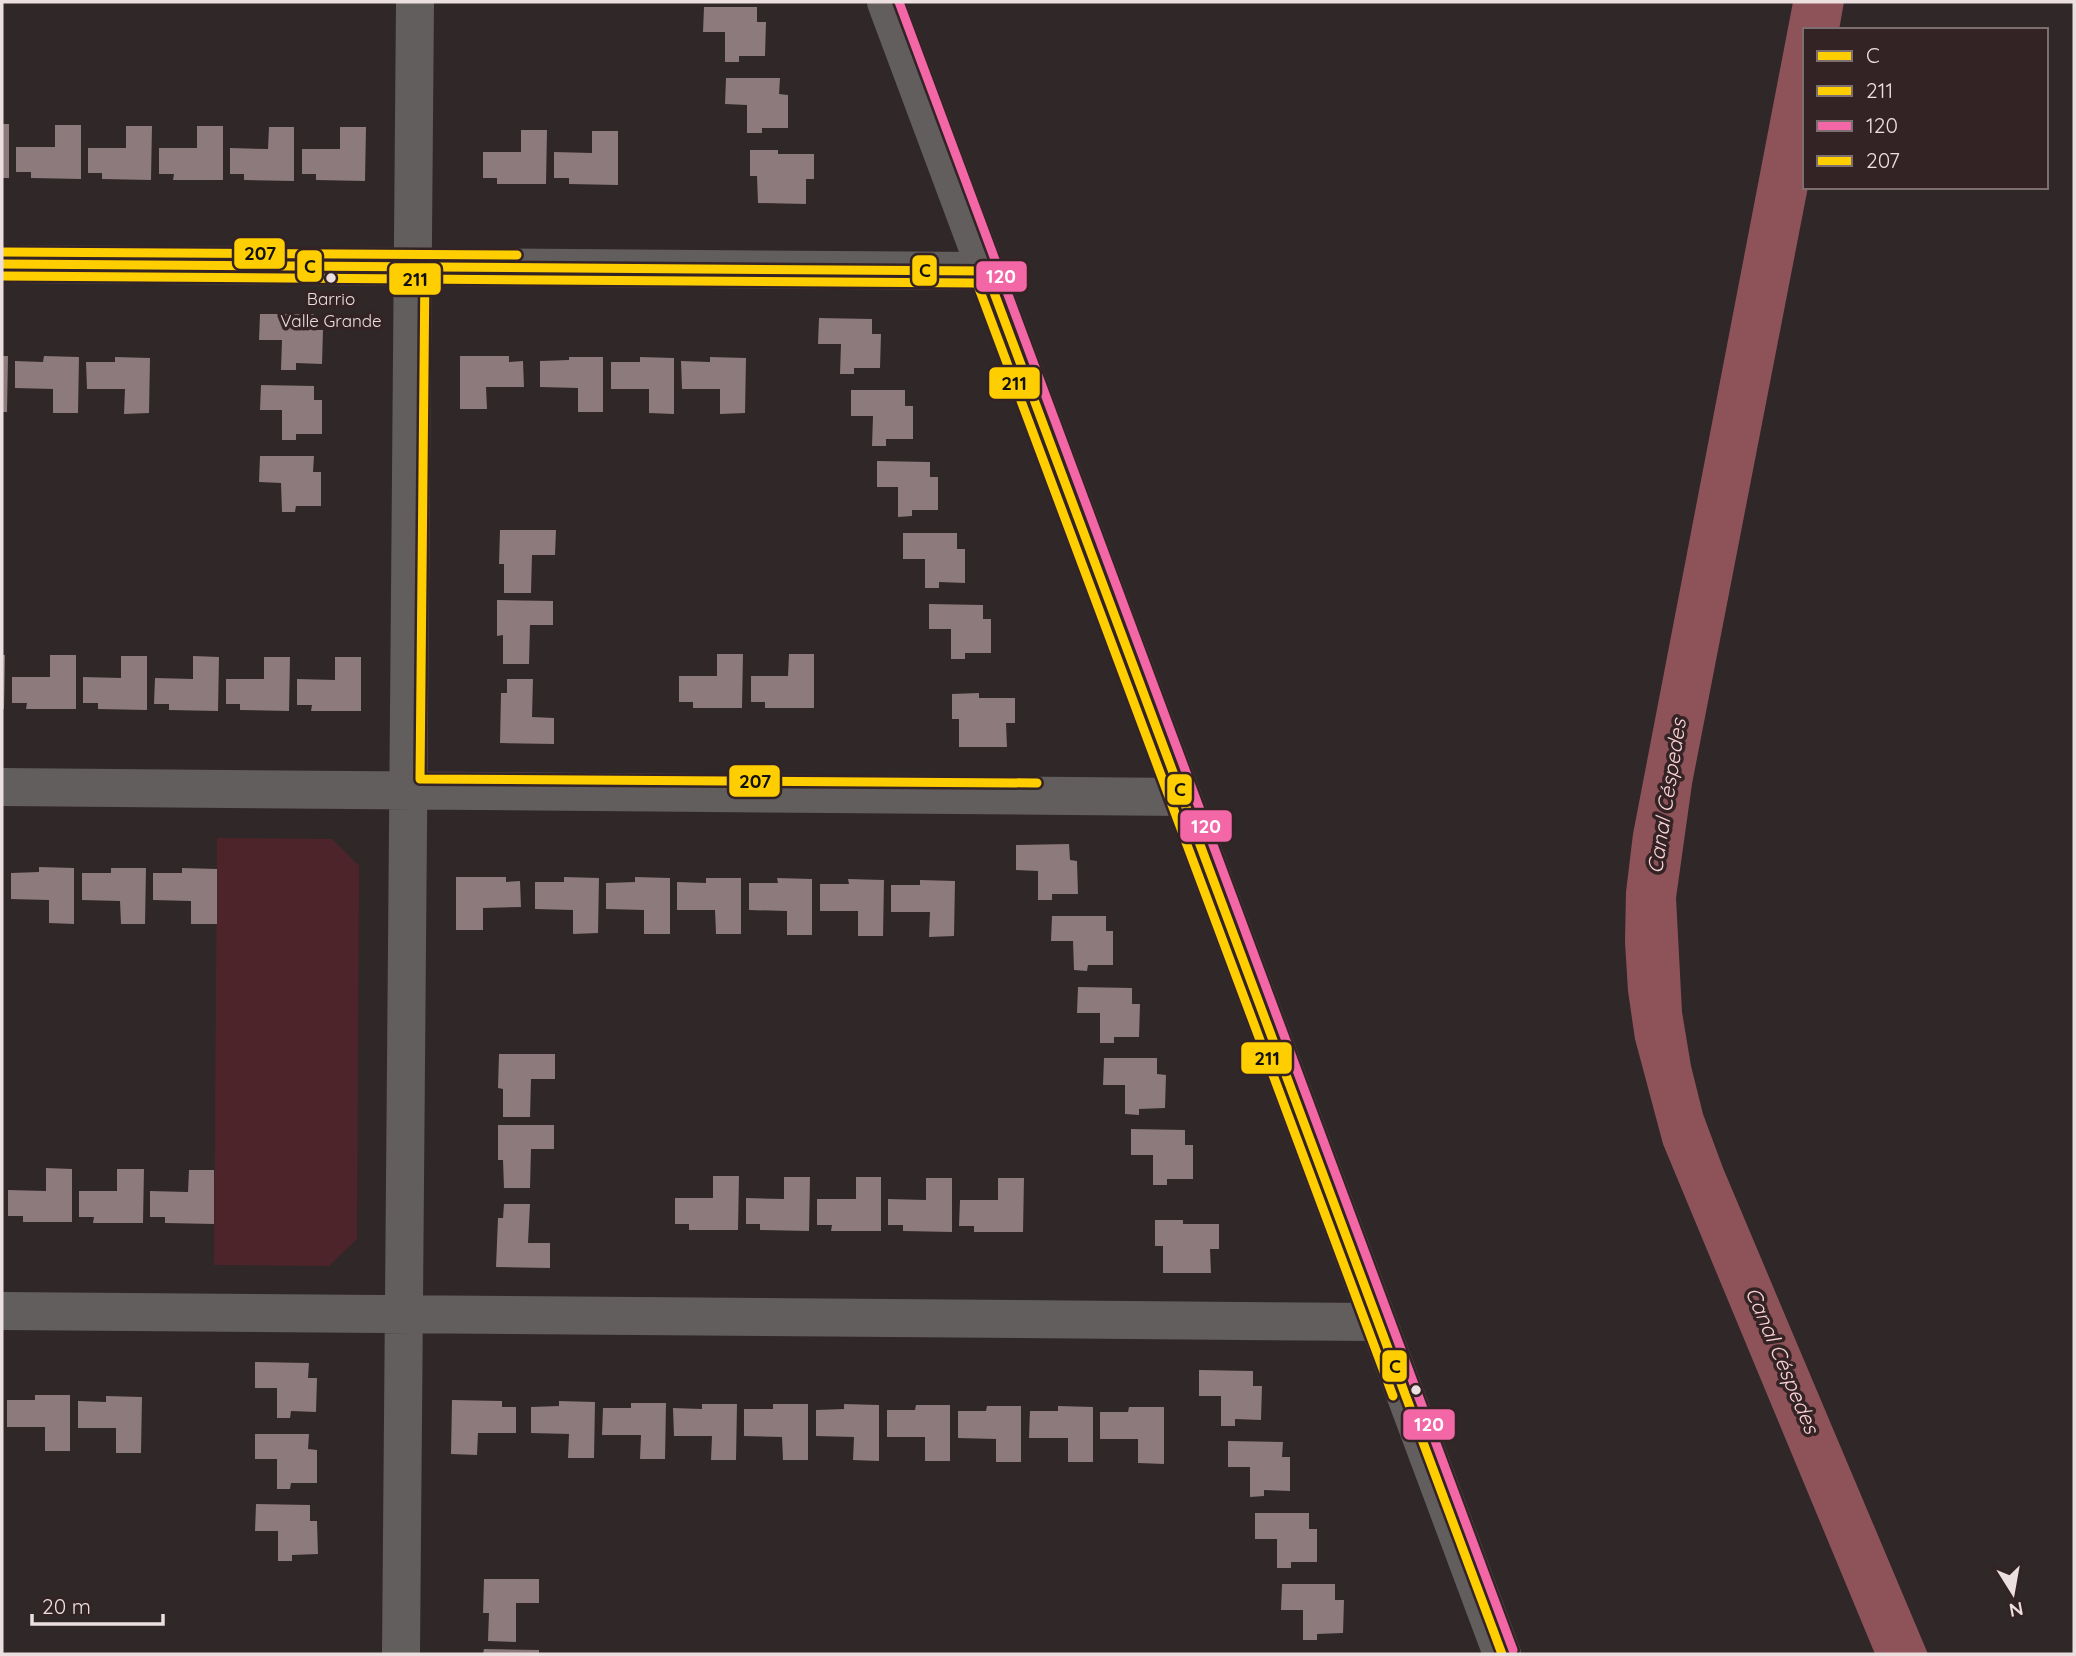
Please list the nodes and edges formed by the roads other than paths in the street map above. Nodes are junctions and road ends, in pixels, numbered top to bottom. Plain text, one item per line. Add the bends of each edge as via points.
1 (415, 2) edge
2 (886, 2) edge
3 (2, 264) edge
4 (413, 267) junction
5 (986, 271) junction
6 (2, 787) edge
7 (408, 791) junction
8 (1182, 797) junction
9 (2, 1311) edge
10 (404, 1314) junction
11 (1378, 1322) junction
12 (401, 1654) edge
13 (1502, 1654) edge

1 - 4 street
2 - 5 street
3 - 4 street
4 - 5 street
4 - 7 street
5 - 8 street
6 - 7 street
7 - 8 street
7 - 10 street
8 - 11 street
9 - 10 street
10 - 11 street
10 - 12 street
11 - 13 street

